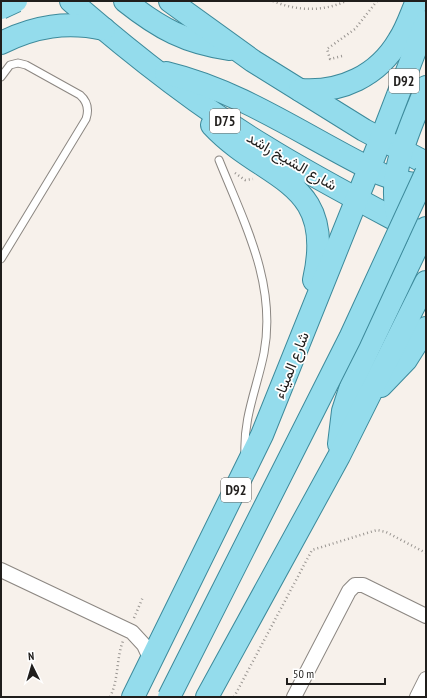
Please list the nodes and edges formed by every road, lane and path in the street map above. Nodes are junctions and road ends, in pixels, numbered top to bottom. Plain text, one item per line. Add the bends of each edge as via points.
1 (9, 1) edge
2 (16, 1) edge
3 (71, 1) edge
4 (125, 1) edge
5 (170, 1) edge
6 (273, 1) edge
7 (346, 1) edge
8 (377, 1) edge
9 (418, 1) edge
10 (1, 8) edge
11 (1, 12) edge
12 (426, 22) edge
13 (104, 29) junction
14 (1, 43) edge
15 (234, 49) junction
16 (342, 56) dead end
17 (154, 70) junction
18 (1, 77) edge
19 (426, 87) edge
20 (300, 90) junction
21 (190, 97) junction
22 (381, 139) junction
23 (219, 160) dead end
24 (420, 164) edge
25 (369, 168) junction
26 (224, 173) junction
27 (259, 177) dead end
28 (426, 186) edge
29 (394, 188) junction
30 (357, 198) junction
31 (426, 202) edge
32 (399, 221) junction
33 (425, 233) edge
34 (1, 259) edge
35 (426, 282) edge
36 (426, 328) edge
37 (299, 345) junction
38 (371, 394) junction
39 (339, 456) junction
40 (247, 468) junction
41 (426, 553) edge
42 (1, 570) edge
43 (143, 597) dead end
44 (426, 616) edge
45 (130, 631) junction
46 (165, 632) junction
47 (151, 660) junction
48 (426, 679) edge
49 (110, 697) edge
50 (133, 697) edge
51 (169, 697) edge
52 (207, 697) edge
53 (234, 697) edge
54 (294, 697) edge
55 (416, 697) edge

1 - 11 main road
2 - 10 main road, bridge
3 - 13 main road, شارع الشيخ راشد / D75
4 - 15 main road via 145,18 172,34 202,44
5 - 15 main road
6 - 7 path via 291,7 312,9
8 - 16 path via 355,29 327,49 330,59
9 - 20 main road via 400,40 372,71 342,86 322,90
12 - 22 main road, شارع الميناء / D92
13 - 14 main road via 81,25 57,25 34,29
13 - 17 main road, شارع الشيخ راشد / D75
15 - 20 main road
17 - 21 main road, شارع الشيخ راشد / D75
17 - 25 main road via 195,81 236,97
18 - 34 lane via 10,65 22,64 80,95 88,109 86,119
19 - 24 main road
20 - 22 main road
21 - 30 main road, شارع الشيخ راشد / D75 via 264,146
21 - 37 main road via 217,131 239,150 284,178 299,192 311,209 318,230 319,255
22 - 24 main road
22 - 25 main road, شارع الميناء / D92
23 - 26 lane
24 - 29 main road
24 - 51 main road, bridge via 350,338
25 - 29 main road
25 - 30 main road, شارع الميناء / D92
26 - 27 path via 236,173 249,180
26 - 40 lane via 255,249 266,301 264,354 245,425
28 - 29 main road
29 - 30 main road
29 - 31 main road
29 - 32 main road
30 - 32 main road, شارع الشيخ راشد / D75
30 - 37 main road, شارع الميناء / D92
32 - 33 main road, شارع الشيخ راشد / D75
33 - 39 main road via 352,383 342,419
35 - 38 main road
36 - 38 main road via 402,365
37 - 40 main road, شارع الميناء / D92
38 - 39 main road
39 - 52 main road
40 - 46 main road, شارع الميناء / D92
41 - 53 path via 386,532 377,530 312,550
42 - 45 street
43 - 45 path
44 - 54 street via 363,585 355,585 349,591
45 - 46 street via 149,635
45 - 47 street via 144,645
45 - 49 path via 121,646 117,678
46 - 47 main road, شارع الميناء / D92
47 - 50 main road, شارع الميناء / D92
48 - 55 street

